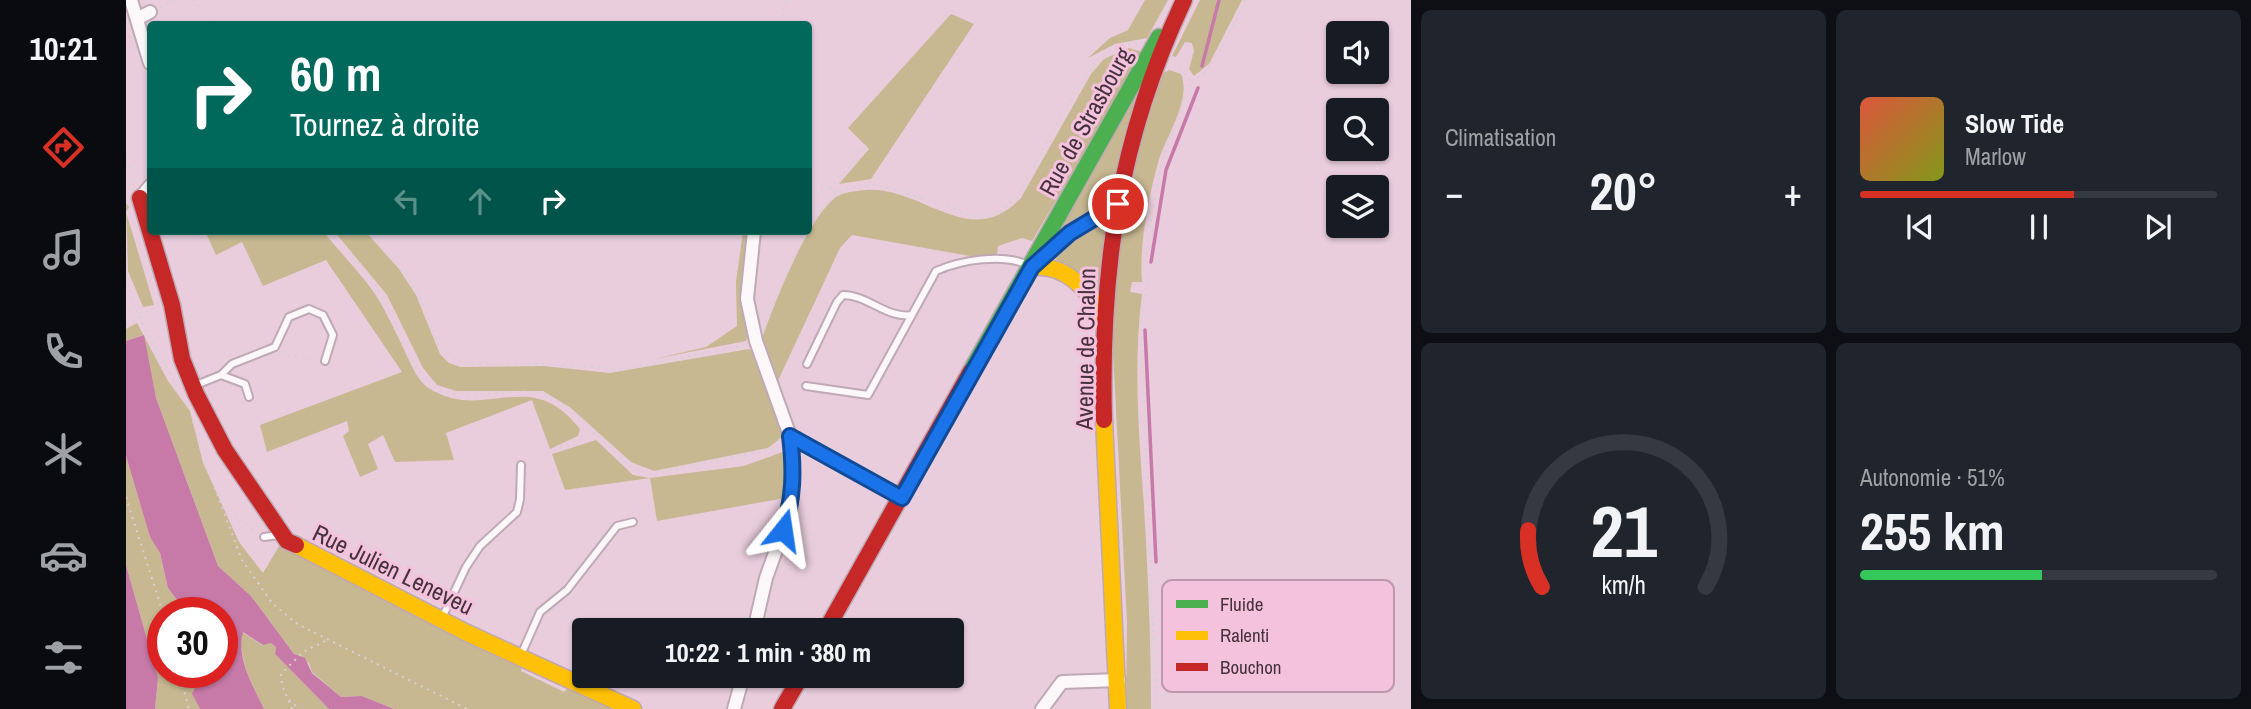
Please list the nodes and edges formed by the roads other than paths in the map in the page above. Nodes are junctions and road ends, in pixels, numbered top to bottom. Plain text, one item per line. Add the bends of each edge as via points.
1 (131, 0) edge
2 (1182, 0) edge
3 (150, 12) road end
4 (137, 19) junction
5 (147, 53) edge
6 (1118, 204) junction
7 (155, 235) edge
8 (754, 235) edge
9 (1032, 267) junction
10 (912, 315) junction
11 (1104, 316) junction
12 (325, 360) road end
13 (807, 363) dead end
14 (221, 376) junction
15 (806, 386) dead end
16 (187, 389) junction
17 (249, 397) dead end
18 (790, 436) junction
19 (521, 465) dead end
20 (902, 498) junction
21 (633, 522) dead end
22 (281, 534) junction
23 (264, 537) road end
24 (757, 618) edge
25 (833, 618) edge
26 (442, 620) junction
27 (520, 657) junction
28 (1119, 680) junction
29 (740, 688) edge
30 (794, 688) edge
31 (633, 709) edge
32 (734, 709) edge
33 (782, 709) edge
34 (1042, 709) edge
35 (1118, 709) edge

1 - 4 street
2 - 6 main road, Avenue de Chalon via 1156,62
2 - 9 main road, Rue de Strasbourg
3 - 4 street
4 - 5 street
6 - 9 main road via 1070,233
6 - 11 main road, Avenue de Chalon
7 - 16 main road, Rue Julien Leneveu
8 - 18 street via 747,299 756,341
9 - 10 lane via 1008,258 936,271
9 - 11 main road via 1043,265 1068,275
9 - 20 main road, Rue de Strasbourg
10 - 13 lane via 894,315 843,295
10 - 15 lane via 868,395
11 - 28 main road, Avenue de Chalon
12 - 14 lane via 332,335 323,315 309,309 289,317 275,347 232,364
14 - 16 lane
14 - 17 lane via 245,384
16 - 22 main road, Rue Julien Leneveu
18 - 20 street
18 - 24 street via 790,511
19 - 26 lane via 516,512 480,546
20 - 25 main road, Rue de Strasbourg
21 - 27 lane via 617,526 567,590 540,612
22 - 23 lane
22 - 26 main road, Rue Julien Leneveu via 298,549
26 - 27 main road, Rue Julien Leneveu
27 - 31 main road, Rue Julien Leneveu
28 - 34 street via 1062,682
28 - 35 main road, Avenue de Chalon
29 - 32 street
30 - 33 main road

